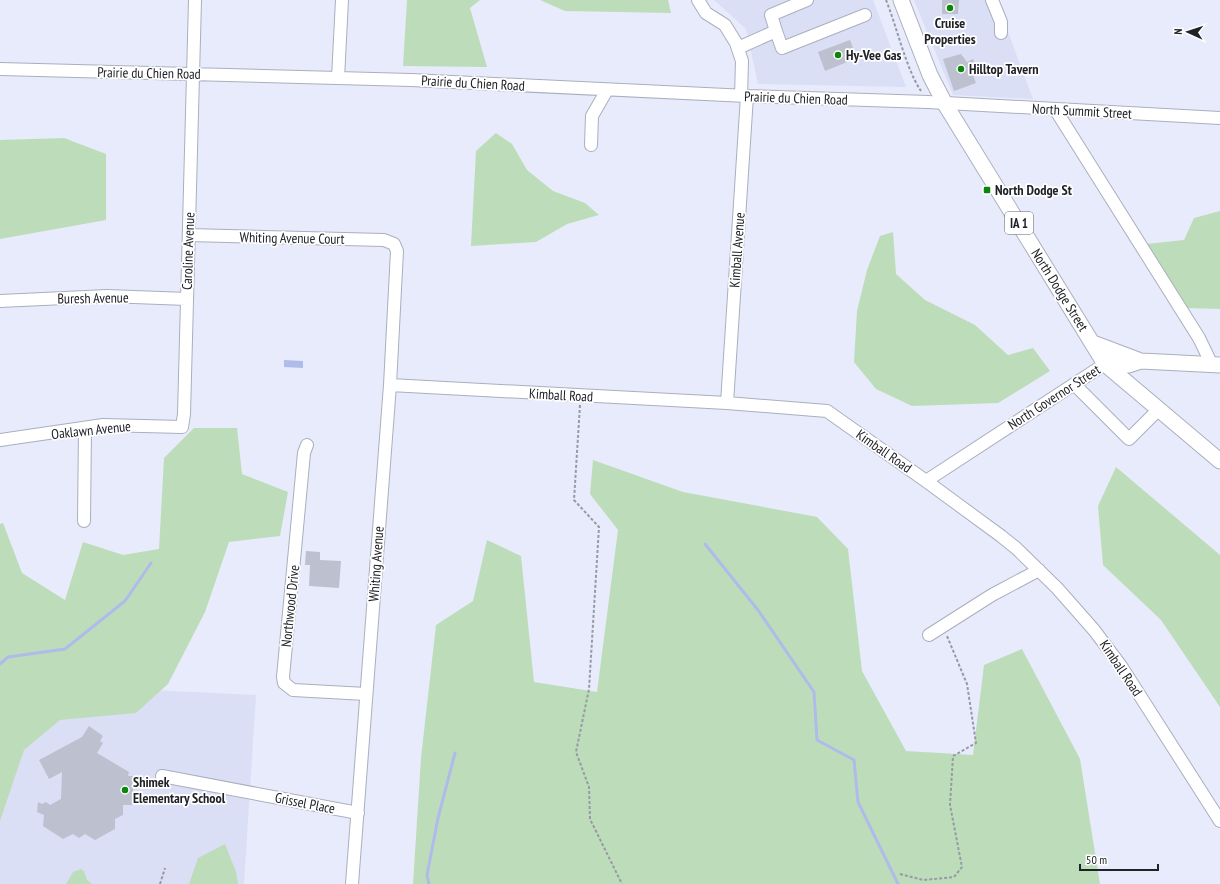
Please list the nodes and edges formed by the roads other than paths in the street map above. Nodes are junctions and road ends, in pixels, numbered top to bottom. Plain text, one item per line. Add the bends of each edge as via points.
1 (195, 0) edge
2 (342, 0) edge
3 (698, 0) edge
4 (807, 0) edge
5 (901, 0) edge
6 (992, 0) edge
7 (865, 15) dead end
8 (776, 32) junction
9 (1001, 33) dead end
10 (738, 48) junction
11 (0, 69) edge
12 (192, 74) junction
13 (338, 78) junction
14 (606, 90) junction
15 (744, 96) junction
16 (945, 104) junction
17 (1055, 109) junction
18 (1220, 118) edge
19 (591, 145) dead end
20 (189, 235) junction
21 (394, 244) joint
22 (187, 299) junction
23 (0, 301) edge
24 (1093, 343) junction
25 (1141, 361) junction
26 (1105, 364) junction
27 (1216, 365) edge
28 (1074, 384) junction
29 (390, 385) junction
30 (1139, 392) junction
31 (727, 403) junction
32 (1159, 410) junction
33 (182, 427) joint
34 (85, 429) junction
35 (0, 440) edge
36 (307, 445) dead end
37 (1220, 461) edge
38 (926, 480) junction
39 (84, 521) dead end
40 (1039, 570) junction
41 (929, 635) dead end
42 (366, 694) junction
43 (162, 776) dead end
44 (358, 814) junction
45 (1220, 821) edge
46 (352, 884) edge

1 - 12 street, Caroline Avenue
2 - 13 street
3 - 10 street, Kimball Avenue via 706,13 725,25
4 - 8 street via 771,15
5 - 16 main road, North Dodge Street / IA 1 via 930,75
6 - 9 street via 1001,22
7 - 8 street via 782,48
8 - 10 street
10 - 15 street, Kimball Avenue via 742,61
11 - 12 street, Prairie du Chien Road
12 - 13 street, Prairie du Chien Road
12 - 20 street, Caroline Avenue
13 - 14 street, Prairie du Chien Road
14 - 15 street, Prairie du Chien Road
14 - 19 street via 592,116
15 - 16 street, Prairie du Chien Road
15 - 31 street, Kimball Avenue
16 - 17 street, North Summit Street
16 - 24 main road, North Dodge Street / IA 1
17 - 18 street, North Summit Street
17 - 27 street
20 - 21 street, Whiting Avenue Court via 384,240
20 - 22 street, Caroline Avenue
21 - 29 street, Whiting Avenue via 397,251
22 - 23 street, Buresh Avenue via 107,296
22 - 33 street, Caroline Avenue
24 - 25 main road
24 - 26 main road, North Dodge Street / IA 1
25 - 26 main road, North Governor Street via 1129,366
25 - 27 main road, North Governor Street
25 - 30 main road via 1134,376
26 - 28 street, North Governor Street
26 - 30 main road, North Dodge Street / IA 1
28 - 32 street via 1129,439
28 - 38 street, North Governor Street
29 - 31 street, Kimball Road
29 - 42 street, Whiting Avenue
30 - 32 main road, North Dodge Street / IA 1
31 - 38 street, Kimball Road via 827,411
32 - 37 main road, North Dodge Street / IA 1
33 - 34 street, Oaklawn Avenue via 121,424
34 - 35 street, Oaklawn Avenue
34 - 39 street
36 - 42 street, Northwood Drive via 304,453 284,683 292,690
38 - 40 street, Kimball Road via 1006,540
40 - 41 street via 992,595
40 - 45 street, Kimball Road via 1094,630 1117,660
42 - 44 street, Whiting Avenue
43 - 44 street, Grissel Place
44 - 46 street, Whiting Avenue

